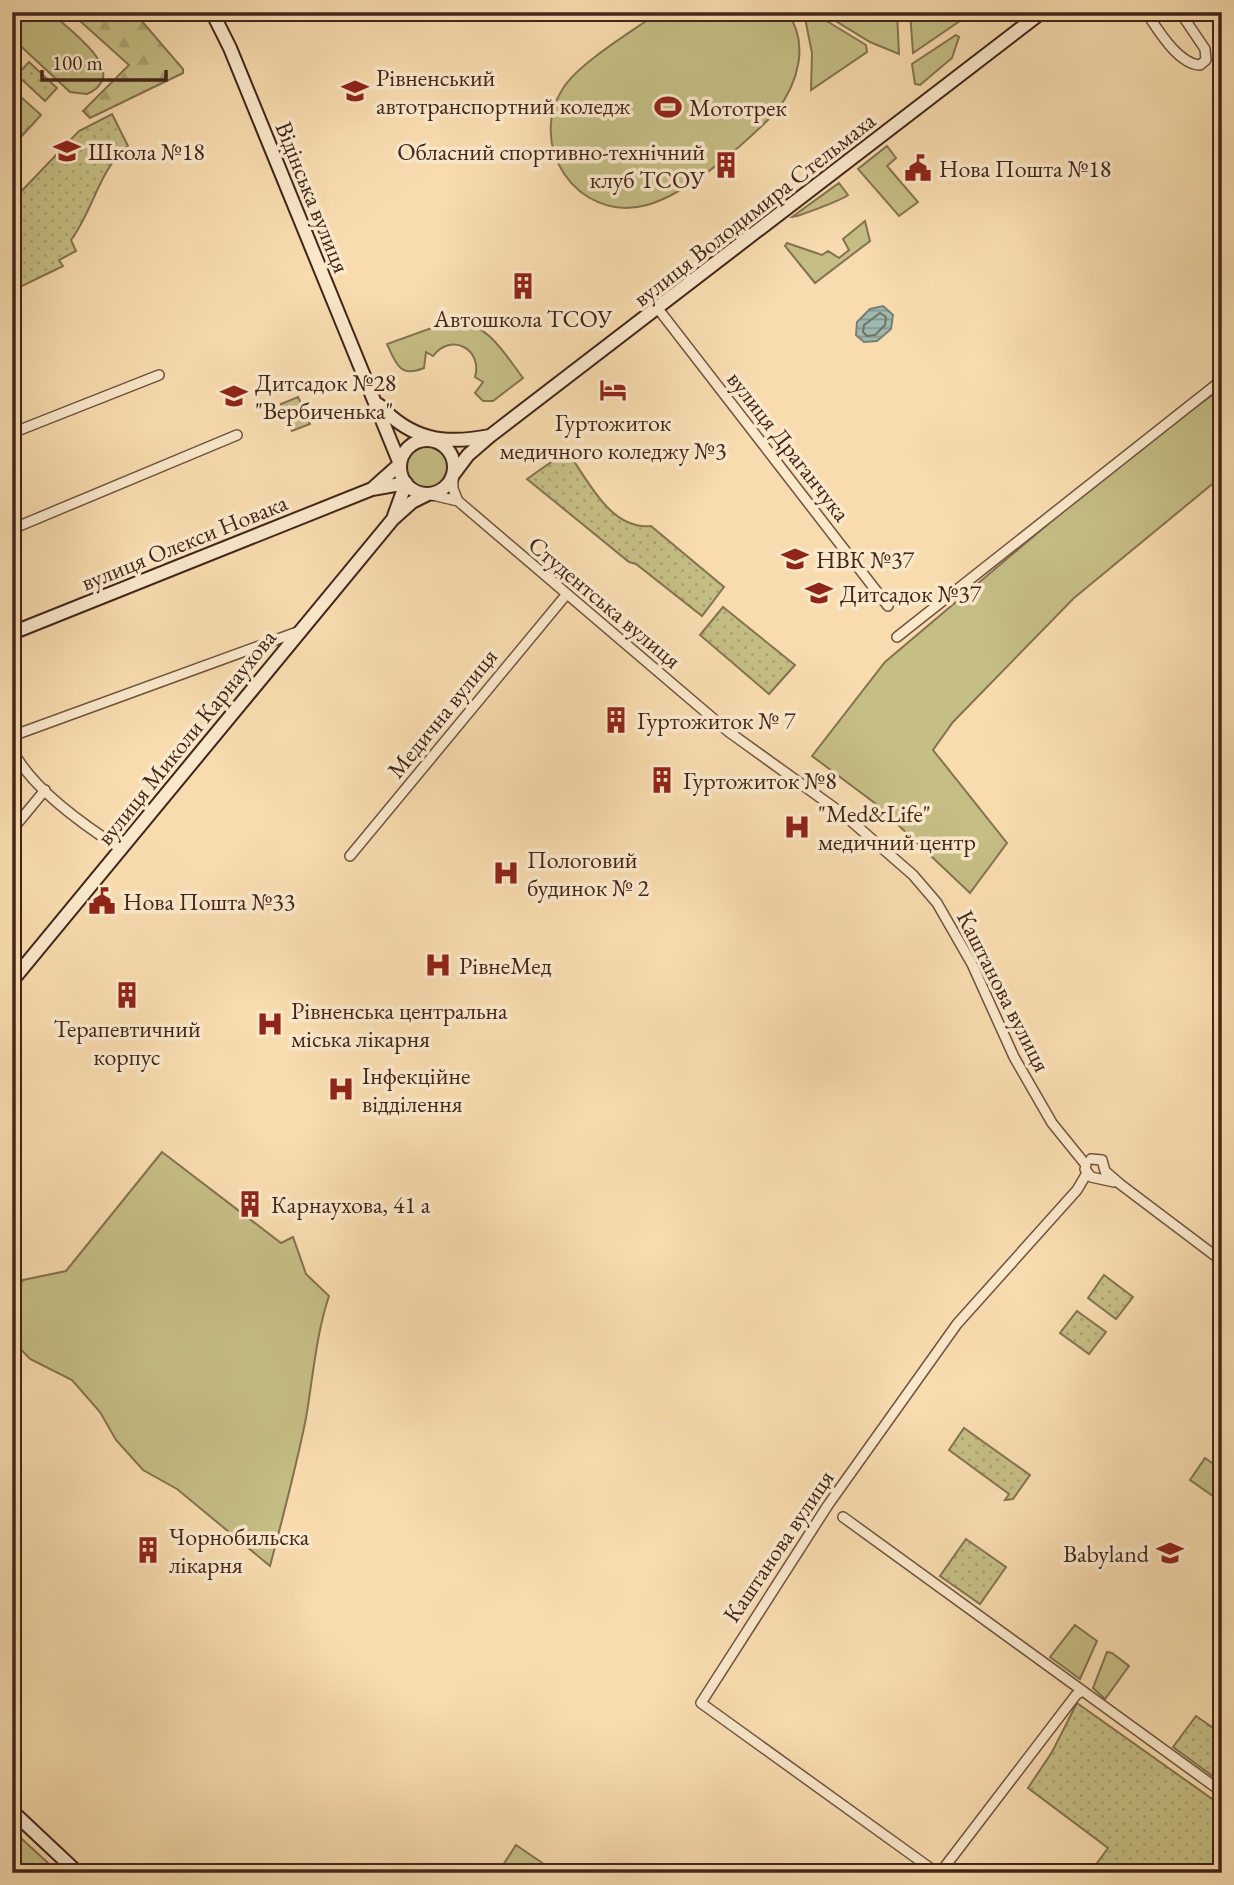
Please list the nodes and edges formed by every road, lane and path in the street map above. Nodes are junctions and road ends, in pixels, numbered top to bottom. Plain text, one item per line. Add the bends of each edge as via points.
1 (212, 12) edge
2 (1042, 12) edge
3 (1146, 12) edge
4 (1180, 12) edge
5 (659, 310) junction
6 (159, 375) dead end
7 (1222, 380) edge
8 (373, 398) junction
9 (12, 433) edge
10 (237, 435) dead end
11 (490, 436) junction
12 (435, 440) junction
13 (400, 464) junction
14 (453, 475) junction
15 (406, 484) junction
16 (372, 489) junction
17 (428, 494) junction
18 (458, 501) junction
19 (393, 519) junction
20 (12, 529) edge
21 (566, 595) junction
22 (888, 606) dead end
23 (300, 631) junction
24 (12, 633) edge
25 (897, 637) dead end
26 (729, 732) joint
27 (12, 736) edge
28 (12, 748) edge
29 (45, 790) junction
30 (12, 830) edge
31 (121, 849) junction
32 (350, 856) dead end
33 (12, 981) edge
34 (1094, 1171) junction
35 (1222, 1261) edge
36 (843, 1517) dead end
37 (1082, 1691) junction
38 (1222, 1792) edge
39 (12, 1811) edge
40 (78, 1873) edge
41 (939, 1873) edge

1 - 8 main road, Відінська вулиця
2 - 5 main road, вулиця Володимира Стельмаха
3 - 4 street via 1178,53 1190,64 1200,65 1206,60 1205,49
5 - 11 main road, вулиця Володимира Стельмаха
5 - 22 street, вулиця Драганчука
6 - 9 street
7 - 25 street
8 - 12 main road, Відінська вулиця via 406,428
8 - 13 main road, Відінська вулиця
10 - 20 street
11 - 12 main road, вулиця Володимира Стельмаха
11 - 14 main road, вулиця Володимира Стельмаха
12 - 13 main road via 412,444
12 - 14 main road via 453,457
13 - 15 main road
13 - 16 main road, вулиця Олекси Новака
14 - 17 main road via 446,486
14 - 18 street
15 - 16 main road, вулиця Олекси Новака
15 - 17 main road
15 - 19 main road, вулиця Миколи Карнаухова
16 - 24 main road, вулиця Олекси Новака
17 - 18 street
17 - 19 main road, вулиця Миколи Карнаухова
18 - 21 street, Студентська вулиця
19 - 23 main road, вулиця Миколи Карнаухова
21 - 26 street, Студентська вулиця
21 - 32 street, Медична вулиця
23 - 27 street
23 - 31 main road, вулиця Миколи Карнаухова
26 - 34 street, Каштанова вулиця via 843,814 937,903 1052,1123
28 - 29 street via 26,773
29 - 30 street
29 - 31 street
31 - 33 main road, вулиця Миколи Карнаухова
34 - 35 street via 1119,1184
34 - 41 street, Каштанова вулиця via 957,1324 828,1505 701,1703
36 - 37 street
37 - 38 street
37 - 41 street
39 - 40 main road

